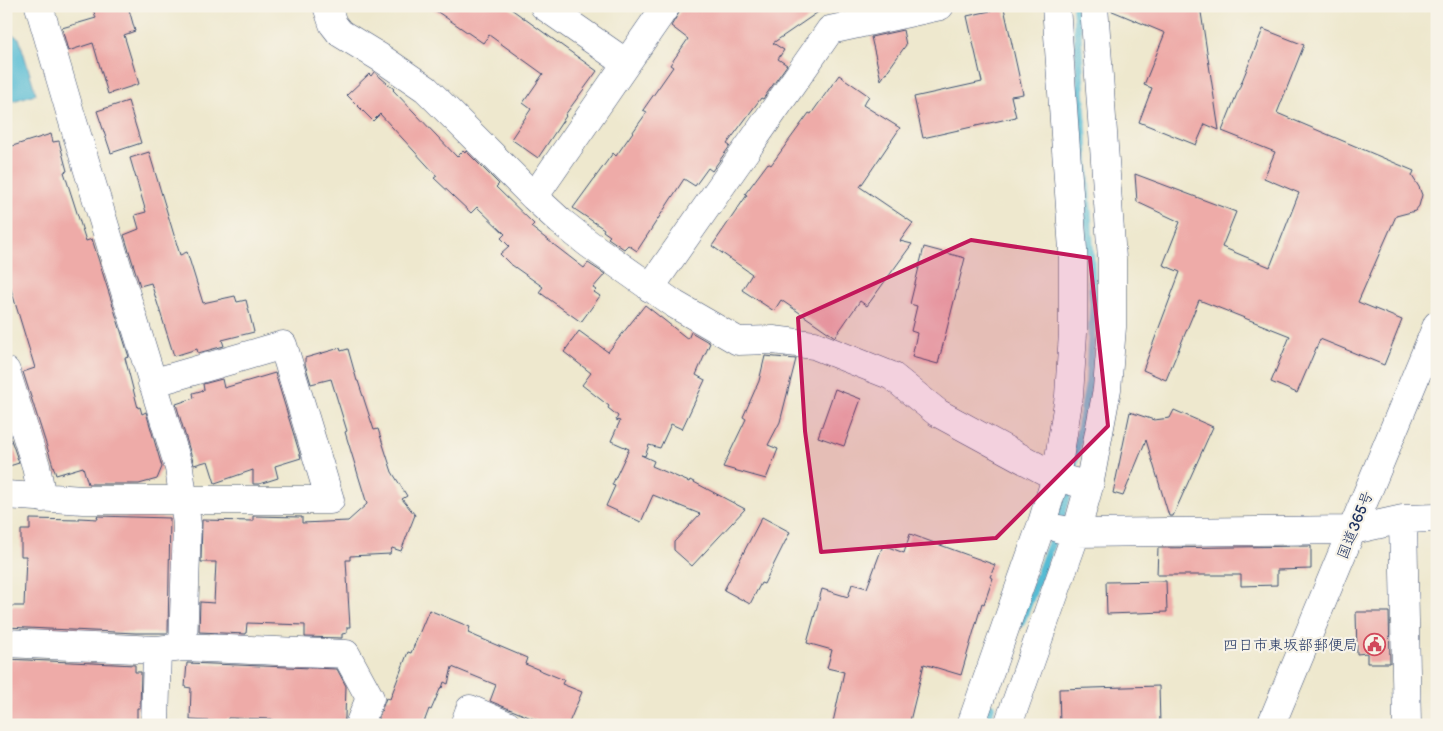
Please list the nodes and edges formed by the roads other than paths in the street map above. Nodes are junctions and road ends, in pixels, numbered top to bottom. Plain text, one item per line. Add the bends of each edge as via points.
1 (39, 6) edge
2 (327, 6) edge
3 (544, 6) edge
4 (666, 6) edge
5 (940, 6) edge
6 (1056, 6) edge
7 (1094, 6) edge
8 (626, 63) junction
9 (534, 197) junction
10 (650, 288) junction
11 (1437, 325) edge
12 (6, 371) edge
13 (152, 382) junction
14 (1056, 477) junction
15 (1089, 486) junction
16 (6, 495) edge
17 (42, 498) junction
18 (184, 501) junction
19 (1437, 518) edge
20 (1403, 519) junction
21 (1042, 523) junction
22 (1353, 530) junction
23 (1076, 533) junction
24 (6, 643) edge
25 (170, 649) junction
26 (154, 725) edge
27 (359, 725) edge
28 (464, 725) edge
29 (507, 725) edge
30 (971, 725) edge
31 (1008, 725) edge
32 (1271, 725) edge
33 (1408, 725) edge

1 - 13 main road
2 - 9 main road via 340,33 426,90
3 - 8 main road
4 - 8 main road
5 - 10 main road via 830,30
6 - 14 main road via 1073,250 1073,333
7 - 15 main road via 1112,259 1112,327 1107,389
8 - 9 main road
9 - 10 main road via 589,244
10 - 14 main road via 738,341 773,340 814,345 892,376 938,413
11 - 22 main road, 国道365号
12 - 17 main road via 36,466
13 - 18 main road via 179,468
13 - 18 main road via 283,345 330,500
14 - 15 main road
14 - 21 main road
15 - 23 main road
16 - 17 main road
17 - 18 main road
18 - 25 main road via 187,524
19 - 20 main road
20 - 22 main road
20 - 33 main road
21 - 23 main road
21 - 30 main road
22 - 23 main road
22 - 32 main road, 国道365号
23 - 31 main road
24 - 25 main road
25 - 26 main road
25 - 27 main road via 346,654 370,698
28 - 29 main road via 470,709

